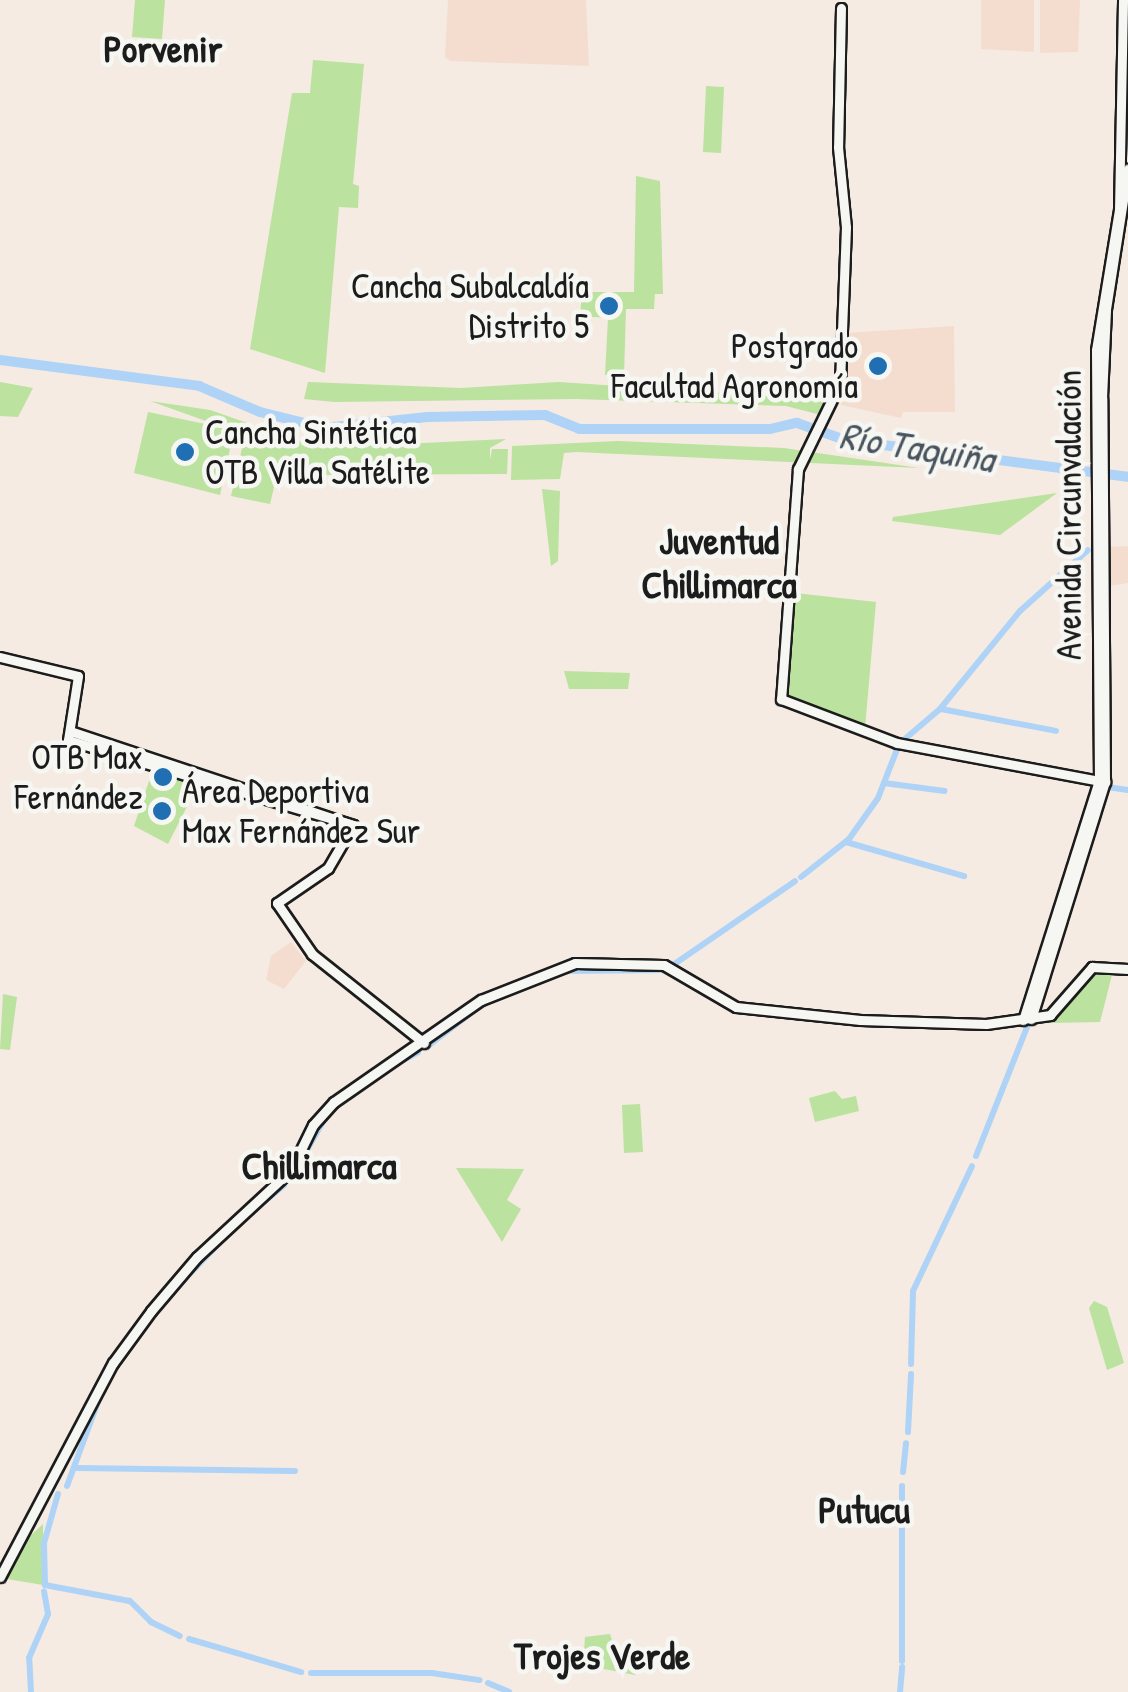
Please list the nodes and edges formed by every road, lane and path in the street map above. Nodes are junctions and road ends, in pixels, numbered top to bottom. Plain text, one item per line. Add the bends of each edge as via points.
1 (1123, 0) edge
2 (841, 4) edge
3 (1125, 145) edge
4 (1128, 169) edge
5 (1098, 463) junction
6 (0, 657) edge
7 (1102, 782) junction
8 (1128, 969) edge
9 (1027, 1019) junction
10 (424, 1044) junction
11 (0, 1577) edge

1 - 3 street, Avenida Circunvalación
2 - 7 street via 838,147 846,226 840,383 798,469 782,698 898,743
3 - 5 street, Avenida Circunvalación via 1097,316
4 - 5 street, Avenida Circunvalación via 1106,309
5 - 7 street, Avenida Circunvalación
6 - 10 street via 78,676 69,736 353,825 328,868 277,903 312,954
7 - 9 street, Avenida Circunvalación
8 - 9 street via 1095,966 1056,1012
9 - 10 street via 860,1020 736,1007 664,965 575,963 481,1000
10 - 11 street via 334,1102 313,1125 291,1170 197,1256 150,1311 113,1363

